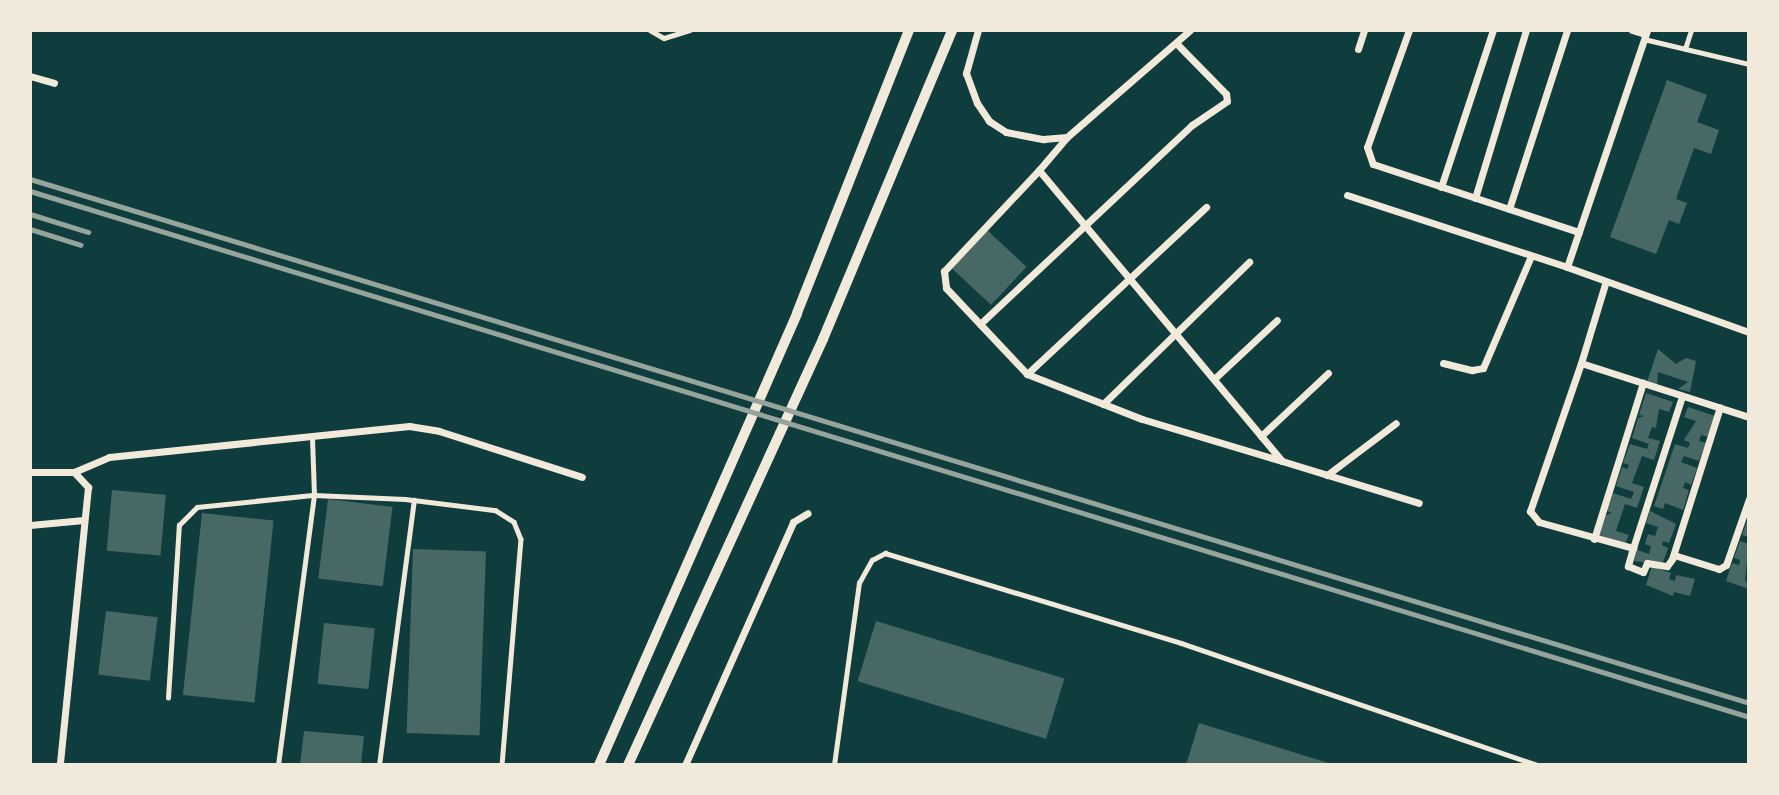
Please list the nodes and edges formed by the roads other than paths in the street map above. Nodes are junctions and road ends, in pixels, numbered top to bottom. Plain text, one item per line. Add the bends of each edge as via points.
1 (650, 30) edge
2 (690, 30) edge
3 (909, 30) edge
4 (952, 30) edge
5 (978, 30) edge
6 (1190, 30) edge
7 (1364, 30) edge
8 (1409, 30) edge
9 (1493, 30) edge
10 (1526, 30) edge
11 (1567, 30) edge
12 (1632, 30) edge
13 (1691, 30) edge
14 (1645, 34) edge
15 (1175, 43) junction
16 (1358, 49) dead end
17 (1685, 49) junction
18 (1749, 64) edge
19 (30, 76) edge
20 (54, 83) dead end
21 (1067, 137) junction
22 (1039, 170) junction
23 (1441, 187) junction
24 (1347, 195) dead end
25 (1475, 198) junction
26 (1206, 207) dead end
27 (1509, 209) junction
28 (1086, 225) junction
29 (1578, 232) junction
30 (1531, 256) junction
31 (1249, 262) dead end
32 (1567, 267) junction
33 (1130, 278) junction
34 (1605, 284) junction
35 (1277, 320) dead end
36 (980, 324) junction
37 (1174, 331) junction
38 (1749, 332) edge
39 (1443, 362) dead end
40 (1581, 363) junction
41 (1328, 373) dead end
42 (1027, 374) junction
43 (1214, 379) junction
44 (1643, 383) junction
45 (1682, 396) junction
46 (1103, 404) junction
47 (1720, 407) junction
48 (1749, 417) edge
49 (1396, 423) dead end
50 (312, 436) junction
51 (1261, 436) junction
52 (1282, 461) junction
53 (30, 472) edge
54 (74, 472) junction
55 (1327, 475) junction
56 (582, 477) dead end
57 (313, 495) junction
58 (1749, 499) edge
59 (414, 500) junction
60 (1419, 503) dead end
61 (808, 513) dead end
62 (85, 520) junction
63 (30, 525) edge
64 (1594, 539) junction
65 (1633, 548) junction
66 (1674, 555) junction
67 (168, 698) dead end
68 (60, 765) edge
69 (278, 765) edge
70 (380, 765) edge
71 (502, 765) edge
72 (599, 765) edge
73 (628, 765) edge
74 (685, 765) edge
75 (834, 765) edge
76 (1537, 765) edge

1 - 2 lane via 664,38
3 - 72 street via 797,313
4 - 73 street via 823,339
5 - 21 street via 966,73 989,121 1006,132 1044,139
6 - 15 street
7 - 16 street
8 - 23 street via 1367,155 1373,164
9 - 23 street
10 - 25 street
11 - 27 street
12 - 14 street
13 - 17 lane
14 - 17 lane
14 - 29 street
15 - 21 street
15 - 28 street via 1226,94 1227,101 1192,125
17 - 18 lane
19 - 20 street
21 - 22 street
22 - 28 street
22 - 36 street via 944,271 946,288
23 - 25 street
24 - 30 street
25 - 27 street
26 - 33 street
27 - 29 street
28 - 33 street
28 - 36 street
29 - 32 street
30 - 32 street
30 - 39 street via 1483,368 1472,370
31 - 37 street
32 - 34 street
33 - 37 street
33 - 42 street
34 - 38 street
34 - 40 street
35 - 43 street
36 - 42 street
37 - 43 street
37 - 46 street
40 - 44 street
40 - 64 street via 1530,512 1539,522
41 - 51 street
42 - 46 street
43 - 51 street
44 - 45 street
44 - 64 street
45 - 47 street
45 - 65 street
46 - 52 street
47 - 48 street
47 - 66 street
49 - 55 street
50 - 54 street via 109,457
50 - 56 street via 409,426 439,431
50 - 57 lane
51 - 52 street
52 - 55 street
53 - 54 street
54 - 62 street via 88,487
55 - 60 street
57 - 59 lane
57 - 67 lane via 208,505 184,517 179,525
57 - 69 lane
58 - 66 street via 1726,565 1719,569
59 - 70 lane
59 - 71 lane via 495,510 519,530
61 - 74 street via 793,522
62 - 63 street
62 - 68 street
64 - 65 street
65 - 66 street via 1628,566 1643,572 1647,564 1667,566
75 - 76 lane via 859,583 872,560 884,553 1181,643

